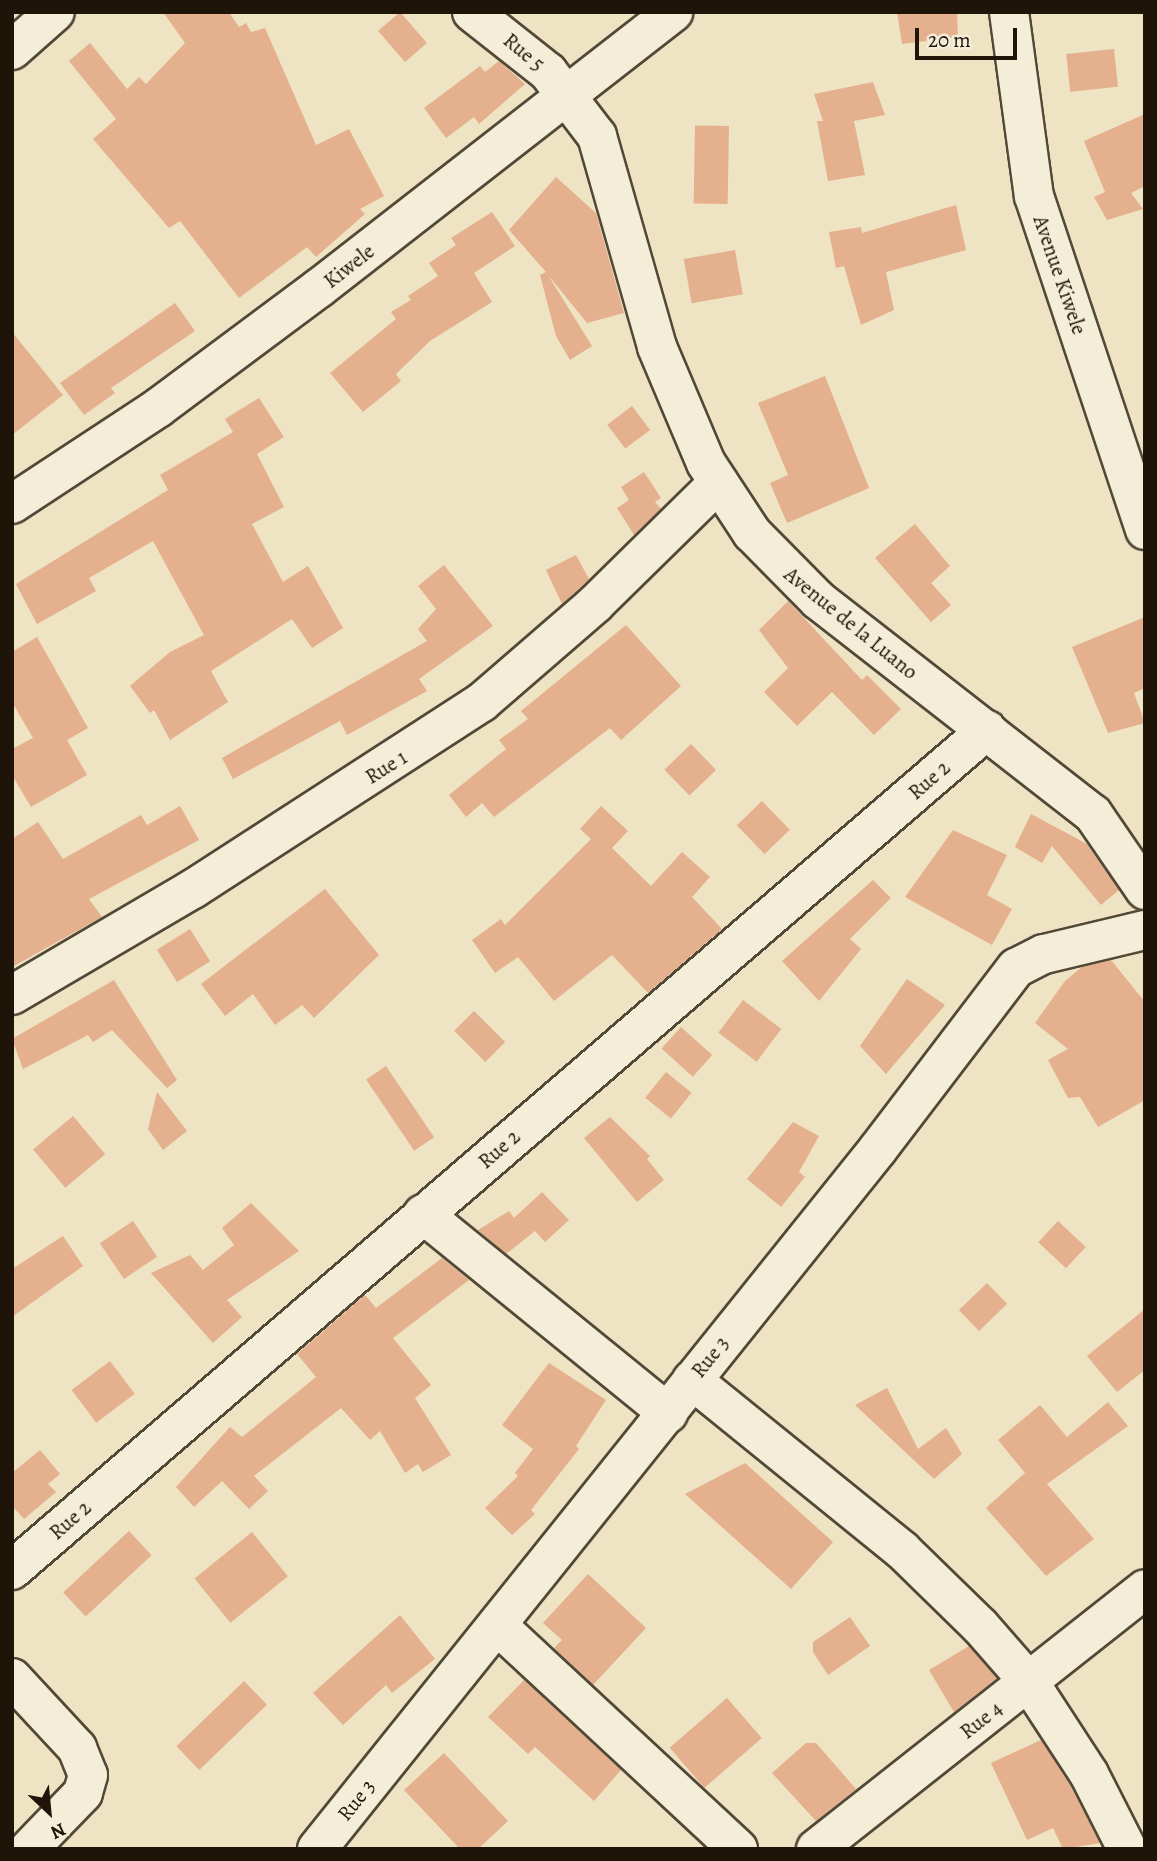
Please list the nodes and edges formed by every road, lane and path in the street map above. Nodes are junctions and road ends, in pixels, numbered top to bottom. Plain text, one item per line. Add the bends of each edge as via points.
1 (55, 12) edge
2 (472, 12) edge
3 (673, 12) edge
4 (1009, 12) edge
5 (12, 50) edge
6 (571, 97) junction
7 (718, 483) junction
8 (12, 503) edge
9 (1145, 530) edge
10 (987, 730) junction
11 (1145, 890) edge
12 (1145, 930) edge
13 (12, 995) edge
14 (423, 1214) junction
15 (692, 1380) junction
16 (667, 1413) junction
17 (12, 1570) edge
18 (1145, 1589) edge
19 (497, 1625) junction
20 (12, 1678) edge
21 (1029, 1682) junction
22 (29, 1849) edge
23 (317, 1849) edge
24 (738, 1849) edge
25 (816, 1849) edge
26 (1127, 1849) edge

1 - 5 street
2 - 6 street, Rue 5 via 532,56
3 - 6 street, Kiwele
4 - 9 street, Avenue Kiwele via 1034,196
6 - 7 street, Avenue de la Luano via 606,155 640,299
6 - 8 street, Kiwele via 169,400
7 - 10 street, Avenue de la Luano via 752,533 818,600
7 - 13 street, Rue 1 via 595,604 482,702 193,889
10 - 11 street, Avenue de la Luano via 1093,814
10 - 14 street, Rue 2
12 - 15 street, Rue 3 via 1044,954 1016,968
14 - 16 street
14 - 17 street, Rue 2
15 - 16 street, Rue 3
15 - 21 street via 902,1550
16 - 19 street, Rue 3
18 - 21 street, Rue 4
19 - 23 street, Rue 3
19 - 24 street
20 - 22 street via 86,1764 86,1785 75,1803
21 - 25 street, Rue 4
21 - 26 street via 1089,1774

